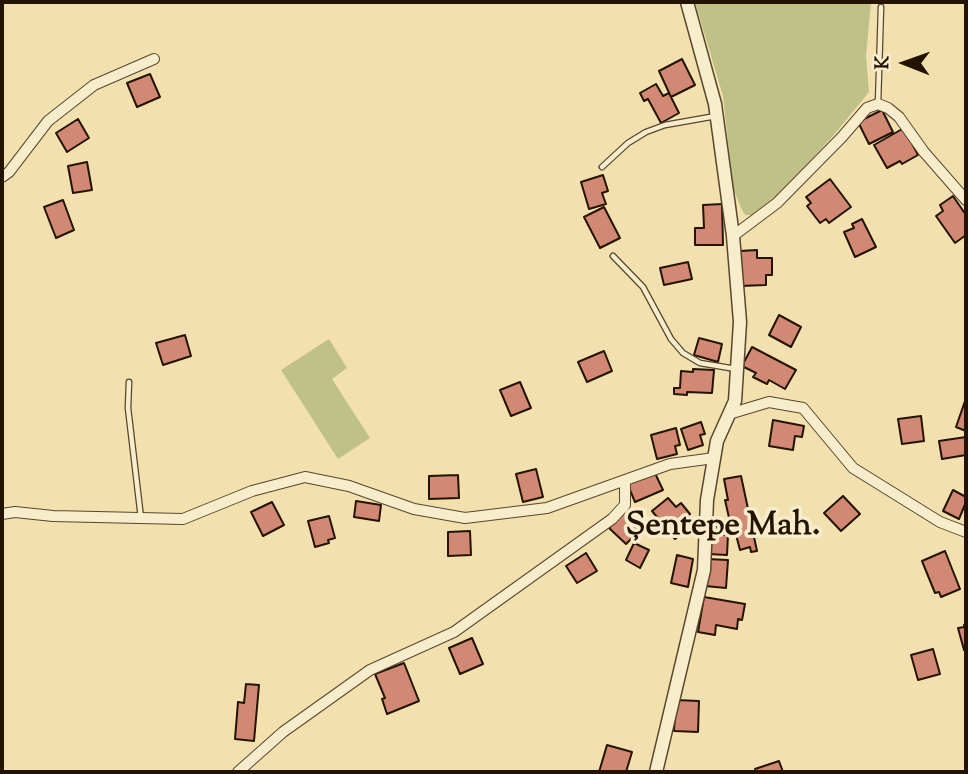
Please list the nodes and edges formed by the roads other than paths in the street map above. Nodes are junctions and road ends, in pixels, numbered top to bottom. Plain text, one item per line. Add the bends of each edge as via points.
1 (687, 2) edge
2 (881, 7) dead end
3 (154, 59) dead end
4 (878, 104) junction
5 (717, 116) junction
6 (602, 167) dead end
7 (2, 177) edge
8 (966, 200) edge
9 (733, 236) junction
10 (613, 256) dead end
11 (737, 369) junction
12 (129, 382) dead end
13 (729, 414) junction
14 (714, 458) junction
15 (625, 481) junction
16 (2, 514) edge
17 (141, 519) junction
18 (966, 532) edge
19 (238, 772) edge
20 (656, 772) edge

1 - 5 street
2 - 4 lane
3 - 7 street via 94,85 48,121
4 - 8 street via 899,117
4 - 9 street via 867,108 777,203
5 - 6 lane via 646,132 619,149
5 - 9 street
9 - 11 street via 740,322
10 - 11 lane via 643,287 683,353 700,363
11 - 13 street via 735,401
12 - 17 lane
13 - 14 street
13 - 18 street via 769,402 803,408 853,468 940,522
14 - 15 street via 670,464
14 - 20 street via 704,570
15 - 17 street via 547,508 465,518 414,509 349,486 305,477 252,491 183,519
15 - 19 street via 625,505 612,519 454,632 370,670 283,732
16 - 17 street

